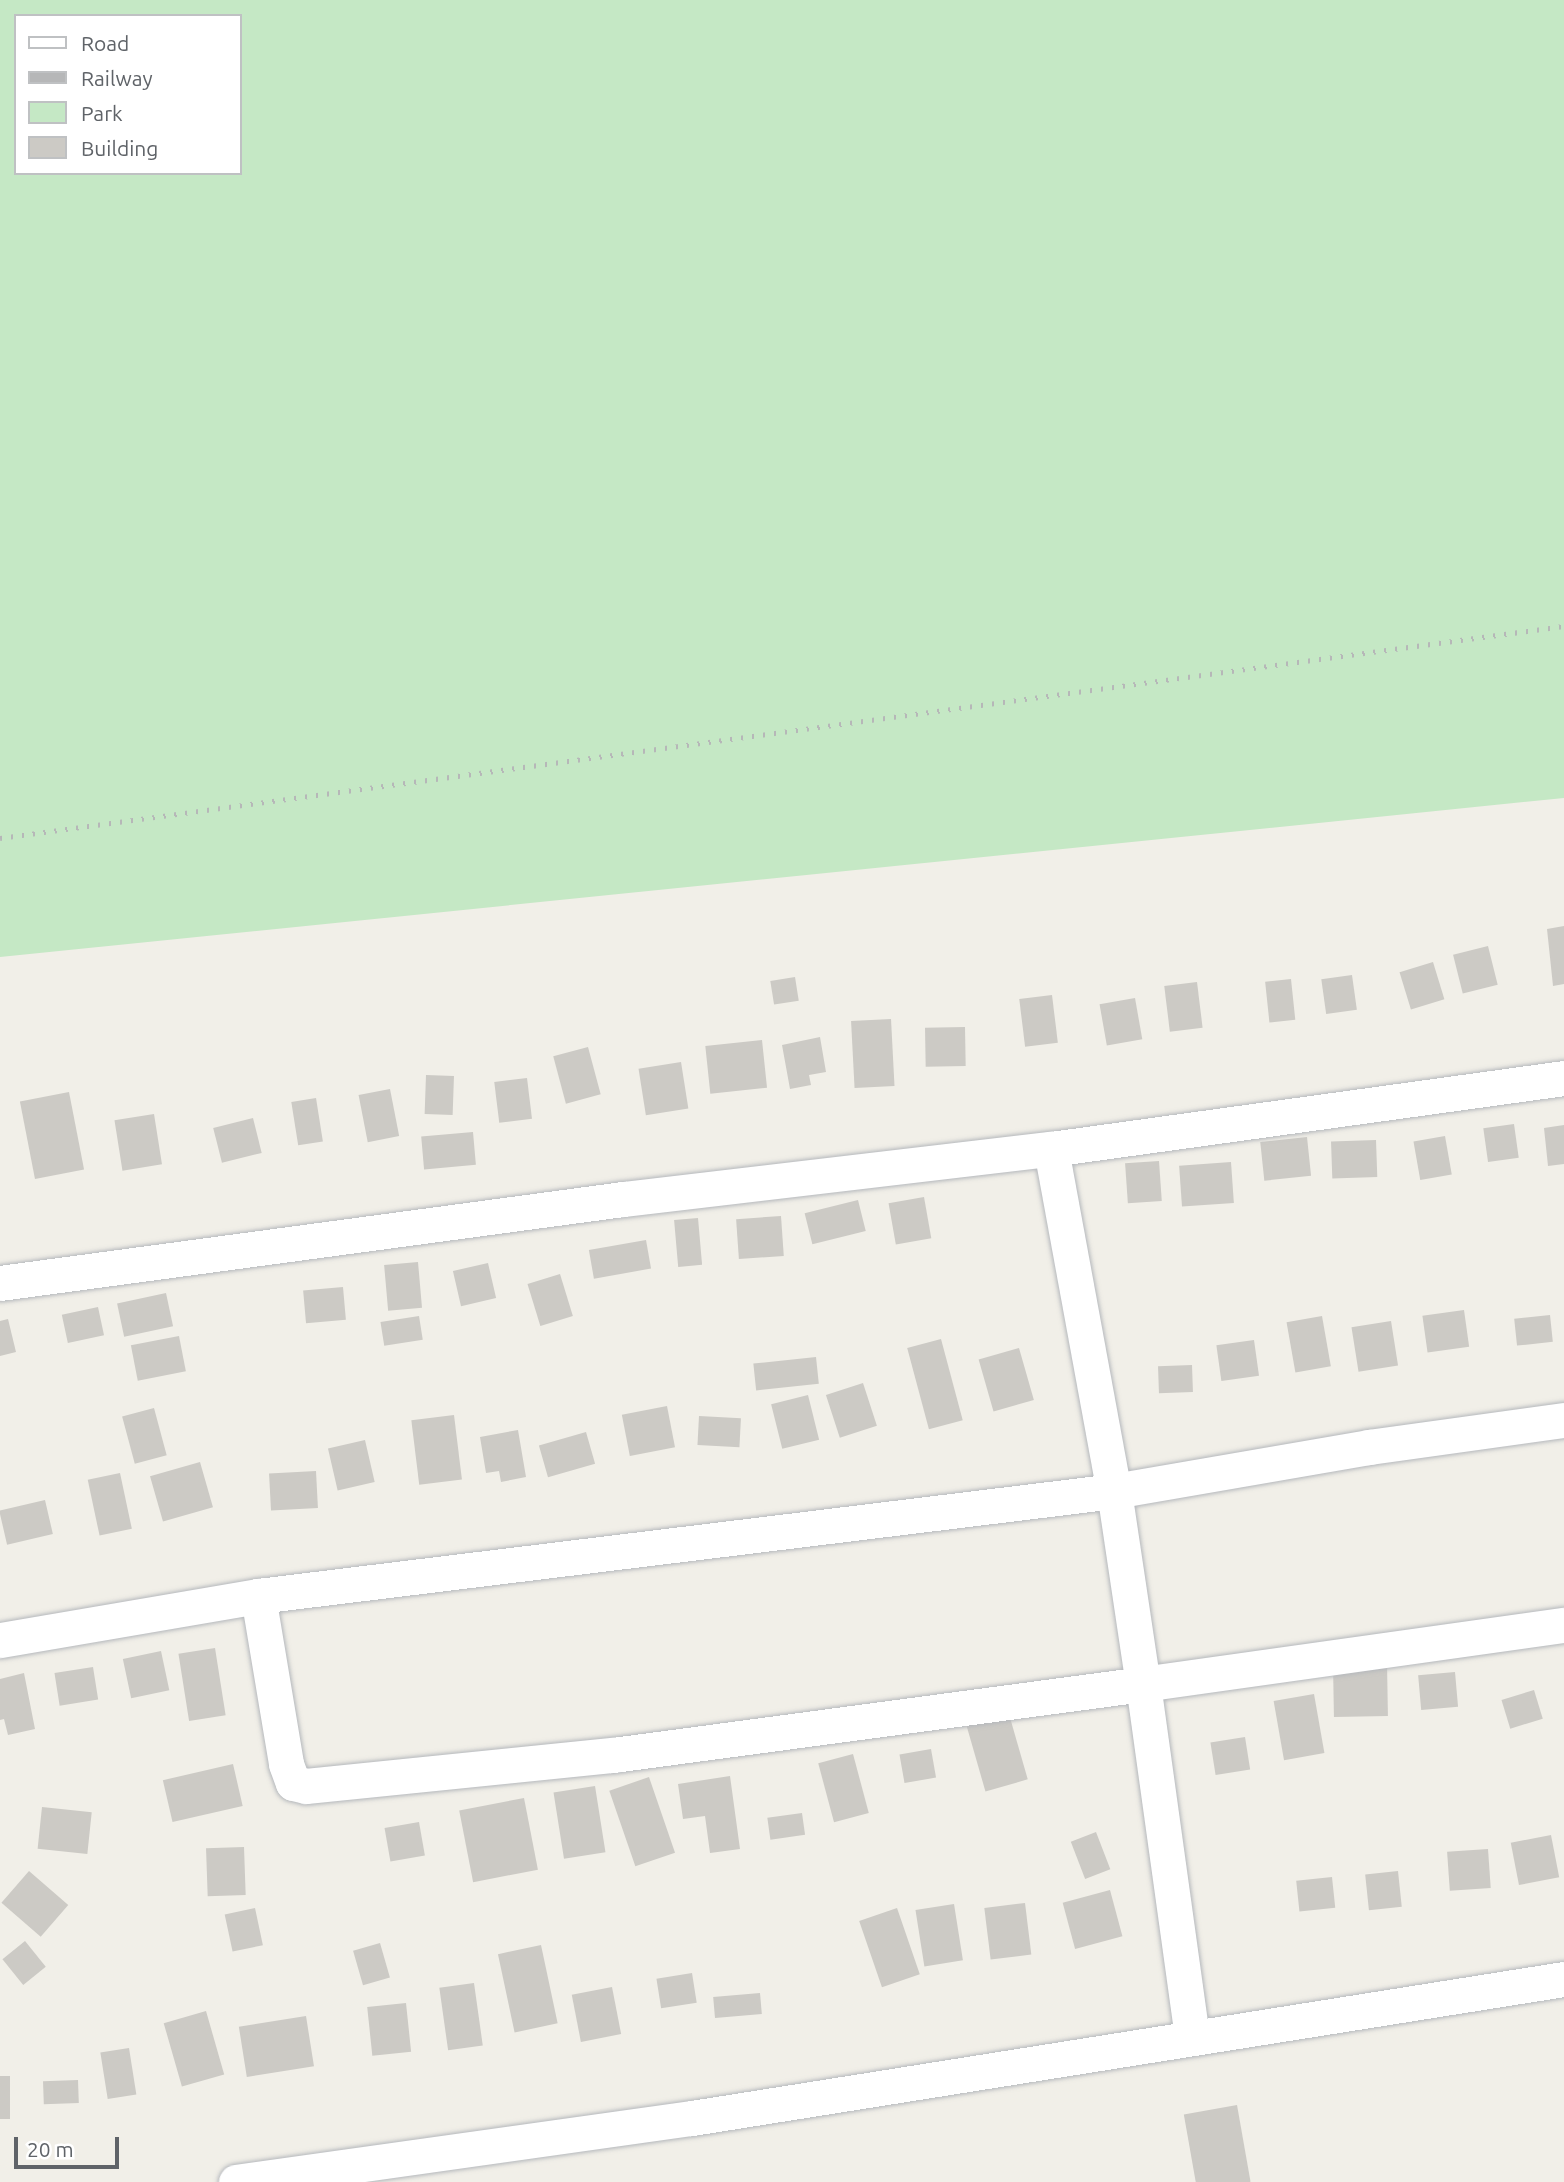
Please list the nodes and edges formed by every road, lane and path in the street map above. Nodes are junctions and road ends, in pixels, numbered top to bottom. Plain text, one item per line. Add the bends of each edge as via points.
1 (1564, 1078) edge
2 (1051, 1149) junction
3 (0, 1283) edge
4 (1564, 1420) edge
5 (1114, 1491) junction
6 (258, 1596) junction
7 (1564, 1625) edge
8 (0, 1640) edge
9 (1143, 1684) junction
10 (1564, 1979) edge
11 (1192, 2036) junction
12 (236, 2182) edge

1 - 2 street
2 - 3 street via 610,1200
2 - 5 street
4 - 5 street via 1369,1447
5 - 6 street
5 - 9 street
6 - 8 street
6 - 9 street via 285,1764 293,1783 306,1786 613,1755
7 - 9 street
9 - 11 street
10 - 11 street
11 - 12 street via 692,2118

